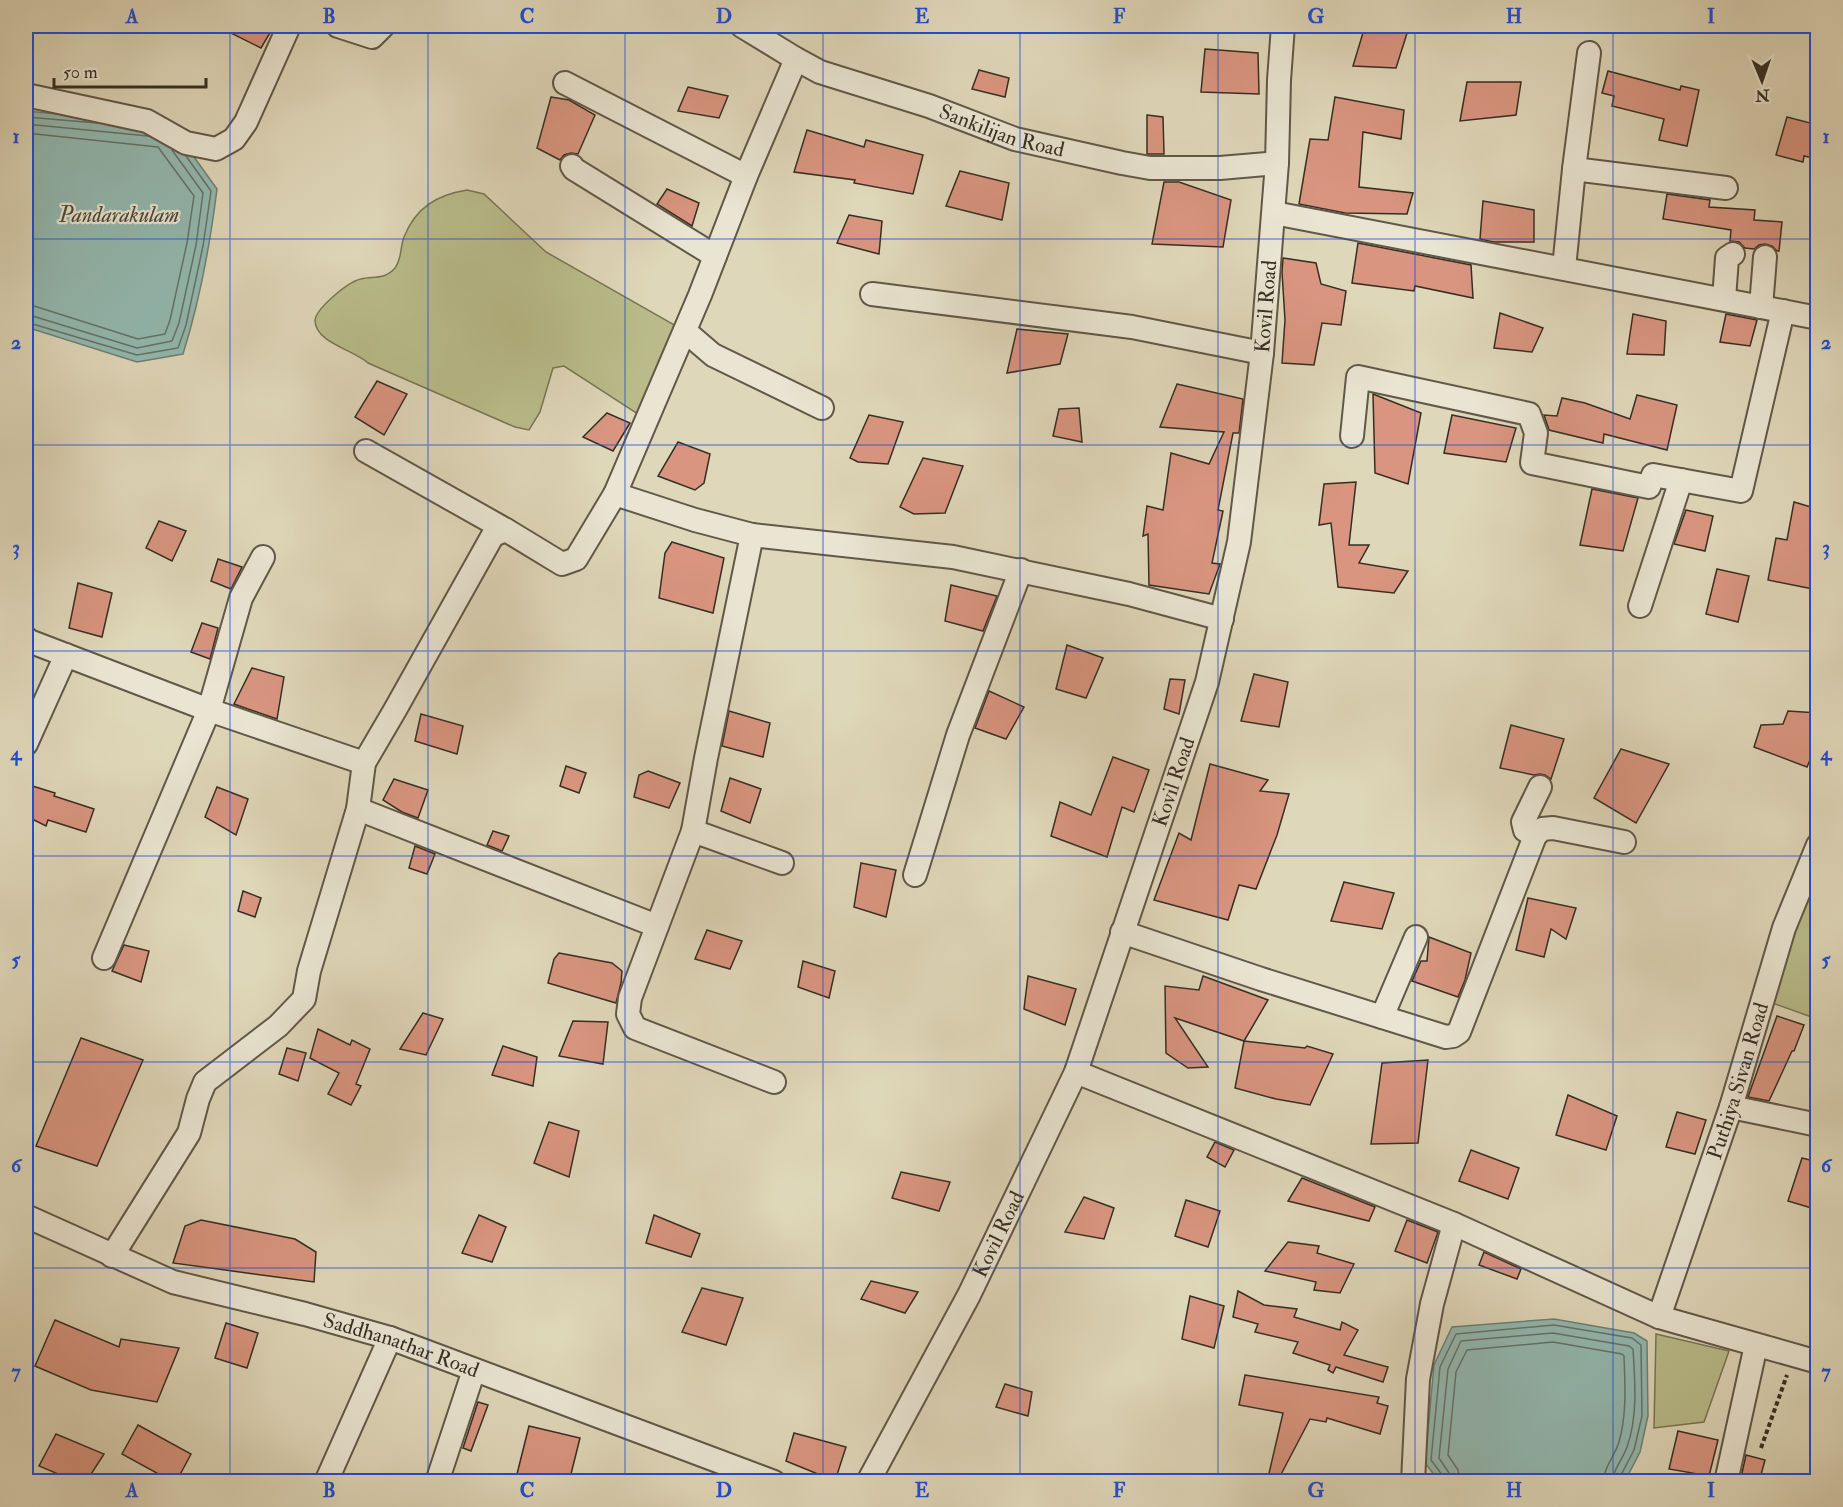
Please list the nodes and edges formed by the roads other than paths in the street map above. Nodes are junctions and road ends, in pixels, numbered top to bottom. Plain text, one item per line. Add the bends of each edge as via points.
1 (289, 26) edge
2 (338, 26) edge
3 (383, 26) edge
4 (742, 26) edge
5 (1283, 26) edge
6 (1589, 53) dead end
7 (796, 60) junction
8 (565, 83) dead end
9 (26, 95) edge
10 (1277, 163) junction
11 (572, 166) dead end
12 (1574, 169) junction
13 (746, 176) junction
14 (1726, 188) dead end
15 (1274, 213) junction
16 (1733, 254) dead end
17 (715, 256) junction
18 (1765, 256) dead end
19 (1564, 268) junction
20 (872, 294) dead end
21 (1724, 299) junction
22 (1761, 307) junction
23 (1783, 311) junction
24 (1818, 318) edge
25 (685, 331) junction
26 (1262, 353) junction
27 (822, 408) dead end
28 (1352, 436) dead end
29 (366, 451) dead end
30 (1682, 480) junction
31 (615, 494) junction
32 (506, 530) junction
33 (752, 535) junction
34 (263, 557) dead end
35 (1021, 570) junction
36 (1640, 606) dead end
37 (1222, 619) junction
38 (26, 638) edge
39 (66, 655) junction
40 (209, 710) junction
41 (26, 744) edge
42 (364, 763) junction
43 (1540, 787) dead end
44 (358, 809) junction
45 (693, 831) junction
46 (1535, 837) junction
47 (1624, 842) dead end
48 (1818, 845) edge
49 (782, 863) dead end
50 (915, 874) dead end
51 (657, 926) junction
52 (1122, 932) junction
53 (1416, 937) dead end
54 (104, 958) dead end
55 (1382, 1017) junction
56 (1076, 1072) junction
57 (774, 1082) dead end
58 (1731, 1107) junction
59 (1818, 1125) edge
60 (26, 1216) edge
61 (1454, 1224) junction
62 (112, 1256) junction
63 (1659, 1317) junction
64 (390, 1338) junction
65 (1756, 1345) junction
66 (1818, 1362) edge
67 (474, 1370) junction
68 (326, 1482) edge
69 (436, 1482) edge
70 (774, 1482) edge
71 (868, 1482) edge
72 (1413, 1482) edge
73 (1726, 1482) edge

1 - 9 street via 246,122 234,139 216,149 186,143 147,121
2 - 3 street via 372,37
4 - 7 street, Sankilijan Road
5 - 10 street, Kovil Road
6 - 12 street
7 - 10 street, Sankilijan Road via 820,72 929,105 1015,139 1122,163 1150,168 1220,168
7 - 13 street
8 - 13 street
10 - 15 street, Kovil Road
11 - 17 street
12 - 14 street
12 - 19 street
13 - 17 street
15 - 19 street
15 - 26 street, Kovil Road
16 - 21 street via 1727,258
17 - 25 street
18 - 22 street
19 - 21 street
20 - 26 street via 1132,327
21 - 22 street
22 - 23 street
23 - 24 street
23 - 30 street via 1741,491
25 - 27 street via 713,355
25 - 31 street
26 - 37 street, Kovil Road via 1239,542
28 - 30 street via 1358,377 1529,414 1536,433 1532,463 1649,487 1653,475
29 - 32 street
30 - 36 street
31 - 32 street via 576,559 562,564
31 - 33 street
32 - 42 street via 492,535
33 - 35 street via 953,557
33 - 45 street
34 - 40 street via 241,598
35 - 37 street
35 - 50 street via 958,735
37 - 52 street, Kovil Road via 1207,682
38 - 39 street
39 - 40 street
39 - 41 street
40 - 42 street
40 - 54 street
42 - 44 street
43 - 46 street via 1522,822
44 - 51 street
44 - 62 street via 304,999 278,1026 205,1082 189,1133
45 - 49 street
45 - 51 street
46 - 47 street via 1542,829 1553,828
46 - 55 street via 1459,1032 1446,1037
48 - 58 street, Puthiya Sivan Road via 1784,928
51 - 57 street via 630,998 628,1014 635,1028
52 - 55 street
52 - 56 street, Kovil Road
53 - 55 street
56 - 61 street
56 - 71 street, Kovil Road via 969,1295
58 - 59 street
58 - 63 street, Puthiya Sivan Road
60 - 62 street, Saddhanathar Road
61 - 63 street
61 - 72 street via 1432,1304 1418,1379
62 - 64 street, Saddhanathar Road via 173,1282
63 - 65 street
64 - 67 street, Saddhanathar Road
64 - 68 street
65 - 66 street
65 - 73 street
67 - 69 street
67 - 70 street, Saddhanathar Road

